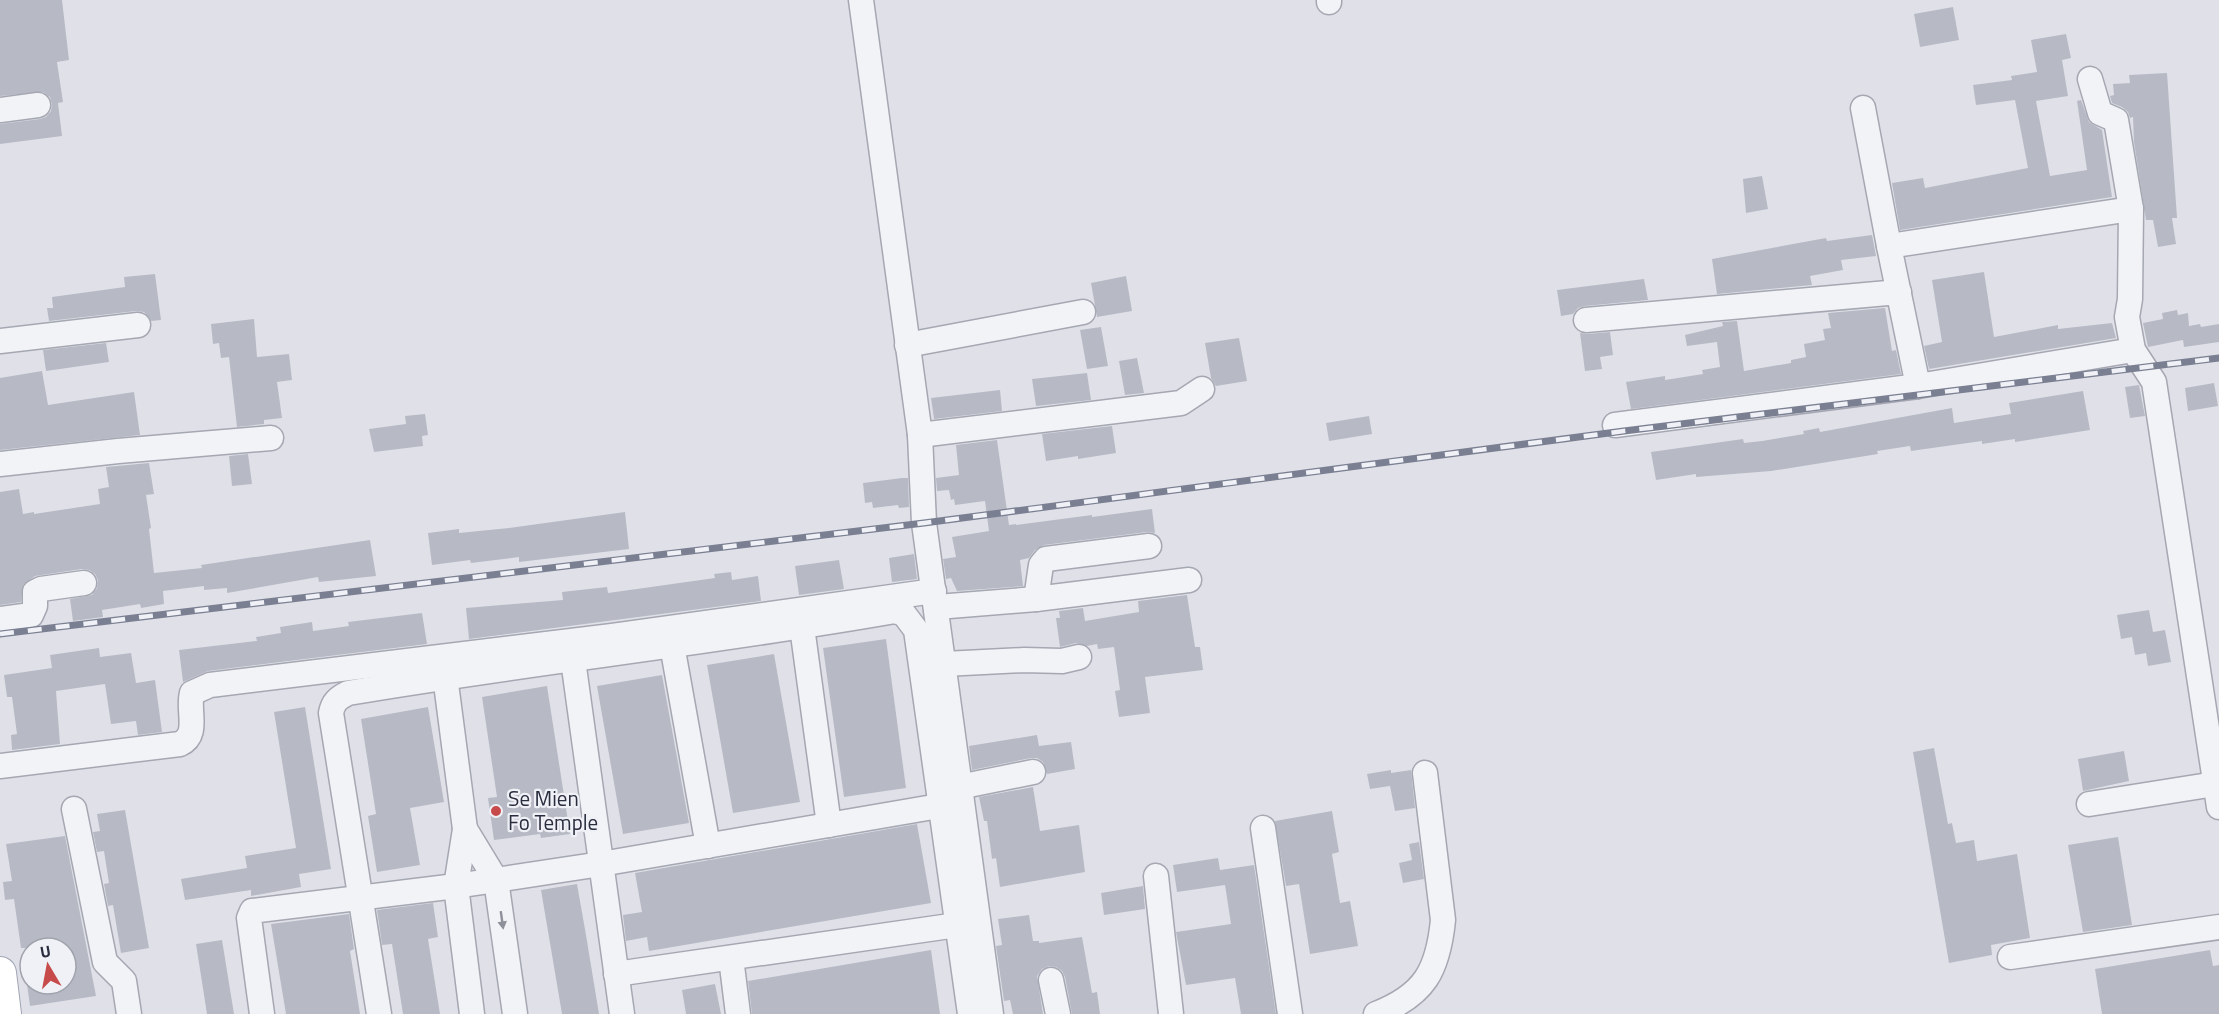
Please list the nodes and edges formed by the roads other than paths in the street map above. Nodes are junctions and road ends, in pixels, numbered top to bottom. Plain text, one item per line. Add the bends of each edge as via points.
1 (861, 0) edge
2 (2090, 79) dead end
3 (38, 105) dead end
4 (1863, 108) dead end
5 (0, 110) edge
6 (2131, 209) junction
7 (1889, 246) junction
8 (1899, 292) junction
9 (1083, 312) dead end
10 (1586, 320) dead end
11 (138, 325) dead end
12 (0, 341) edge
13 (907, 345) junction
14 (2133, 350) junction
15 (1918, 386) junction
16 (1202, 389) dead end
17 (1615, 425) dead end
18 (920, 435) junction
19 (271, 438) dead end
20 (0, 464) edge
21 (1149, 546) dead end
22 (1189, 580) dead end
23 (84, 583) dead end
24 (936, 599) junction
25 (1036, 599) junction
26 (0, 619) edge
27 (802, 627) junction
28 (672, 645) junction
29 (1079, 657) dead end
30 (573, 660) junction
31 (944, 664) junction
32 (445, 676) junction
33 (0, 766) edge
34 (1033, 772) dead end
35 (1425, 773) dead end
36 (959, 787) junction
37 (2217, 796) edge
38 (2089, 804) dead end
39 (939, 806) junction
40 (74, 808) dead end
41 (830, 825) junction
42 (465, 828) junction
43 (1263, 828) dead end
44 (708, 846) junction
45 (601, 864) junction
46 (1156, 876) dead end
47 (496, 880) junction
48 (456, 886) junction
49 (362, 898) junction
50 (957, 925) junction
51 (2219, 927) edge
52 (2010, 957) dead end
53 (731, 958) junction
54 (0, 973) edge
55 (616, 974) junction
56 (1051, 980) dead end
57 (5, 1014) edge
58 (129, 1014) edge
59 (262, 1014) edge
60 (379, 1014) edge
61 (472, 1014) edge
62 (515, 1014) edge
63 (622, 1014) edge
64 (738, 1014) edge
65 (970, 1014) edge
66 (991, 1014) edge
67 (1058, 1014) edge
68 (1171, 1014) edge
69 (1290, 1014) edge
70 (1377, 1014) edge

1 - 13 street
2 - 6 street via 2100,113 2116,120
3 - 5 street
4 - 7 street
6 - 7 street
6 - 14 street via 2127,316
7 - 8 street
8 - 10 street
8 - 15 street
9 - 13 street
11 - 12 street
13 - 18 street
14 - 15 street
14 - 37 street via 2154,382
15 - 17 street
16 - 18 street via 1181,403
18 - 24 street via 924,523
19 - 20 street
21 - 25 street via 1046,559 1041,565
22 - 25 street
23 - 26 street via 41,589 35,592 31,615
24 - 25 street
24 - 31 street
24 - 33 street via 210,685 192,693 190,735 180,744
27 - 28 street
27 - 39 street via 895,611 912,622
27 - 41 street
28 - 30 street
28 - 44 street
29 - 31 street via 1062,661
30 - 32 street
30 - 45 street
31 - 36 street
32 - 42 street
32 - 49 street via 348,693 332,707
34 - 36 street
35 - 70 street via 1443,920 1441,941 1427,979 1401,1002
36 - 66 street
37 - 38 street
39 - 41 street
39 - 50 street
40 - 58 street via 105,962 124,981
41 - 44 street
42 - 47 street
42 - 48 street
43 - 69 street
44 - 45 street
45 - 47 street
45 - 55 street
46 - 68 street
47 - 48 street
47 -> 62 street
48 - 49 street
48 - 61 street
49 - 59 street via 250,913
49 - 60 street
50 - 53 street
50 - 65 street
51 - 52 street
53 - 55 street
53 - 64 street
54 - 57 main road
55 - 63 street
56 - 67 street

